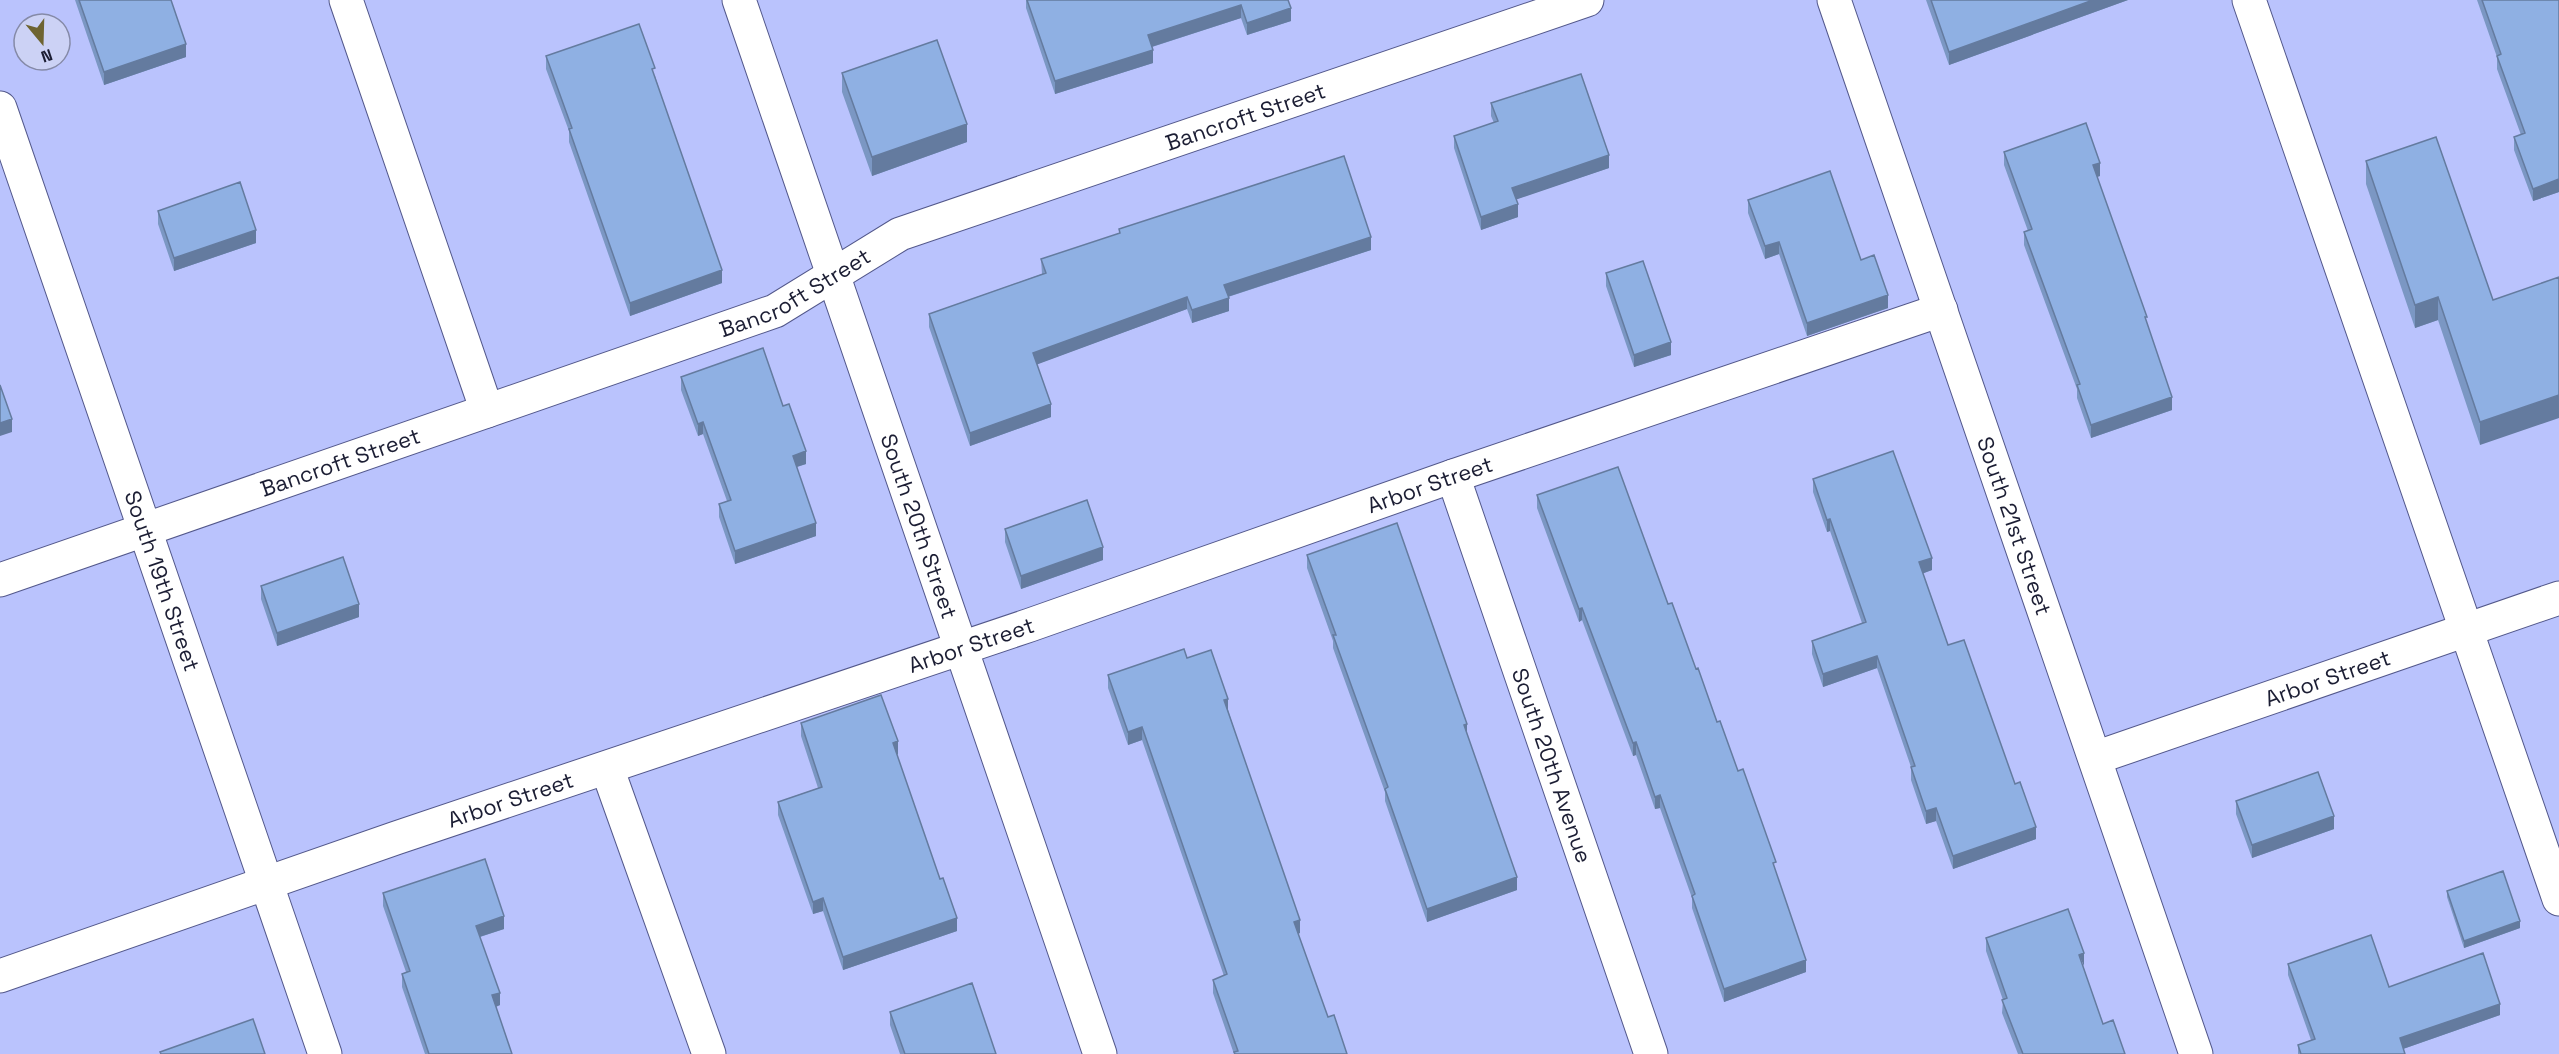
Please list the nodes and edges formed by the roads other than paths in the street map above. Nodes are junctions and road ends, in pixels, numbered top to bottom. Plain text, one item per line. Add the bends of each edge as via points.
1 (346, 0) edge
2 (738, 0) edge
3 (1587, 0) edge
4 (1834, 0) edge
5 (2249, 0) edge
6 (0, 108) edge
7 (832, 275) junction
8 (1941, 310) junction
9 (487, 411) junction
10 (1452, 476) junction
11 (146, 530) junction
12 (0, 580) edge
13 (2559, 598) edge
14 (2466, 630) junction
15 (960, 646) junction
16 (2095, 758) junction
17 (607, 768) junction
18 (267, 884) junction
19 (2559, 899) edge
20 (0, 976) edge
21 (325, 1054) edge
22 (709, 1054) edge
23 (1100, 1054) edge
24 (1650, 1054) edge
25 (2196, 1054) edge

1 - 9 street
2 - 7 street, South 20th Street
3 - 7 street, Bancroft Street via 900,234
4 - 8 street, South 21st Street
5 - 14 street
6 - 11 street, South 19th Street
7 - 9 street, Bancroft Street via 775,310
7 - 15 street, South 20th Street
8 - 10 street, Arbor Street
8 - 16 street, South 21st Street
9 - 11 street, Bancroft Street
10 - 15 street, Arbor Street via 1030,625
10 - 24 street, South 20th Avenue
11 - 12 street, Bancroft Street
11 - 18 street, South 19th Street
13 - 14 street, Arbor Street
14 - 16 street, Arbor Street
14 - 19 street
15 - 17 street, Arbor Street
15 - 23 street, South 20th Street
16 - 25 street, South 21st Street
17 - 18 street, Arbor Street
17 - 22 street
18 - 20 street, Arbor Street
18 - 21 street, South 19th Street

